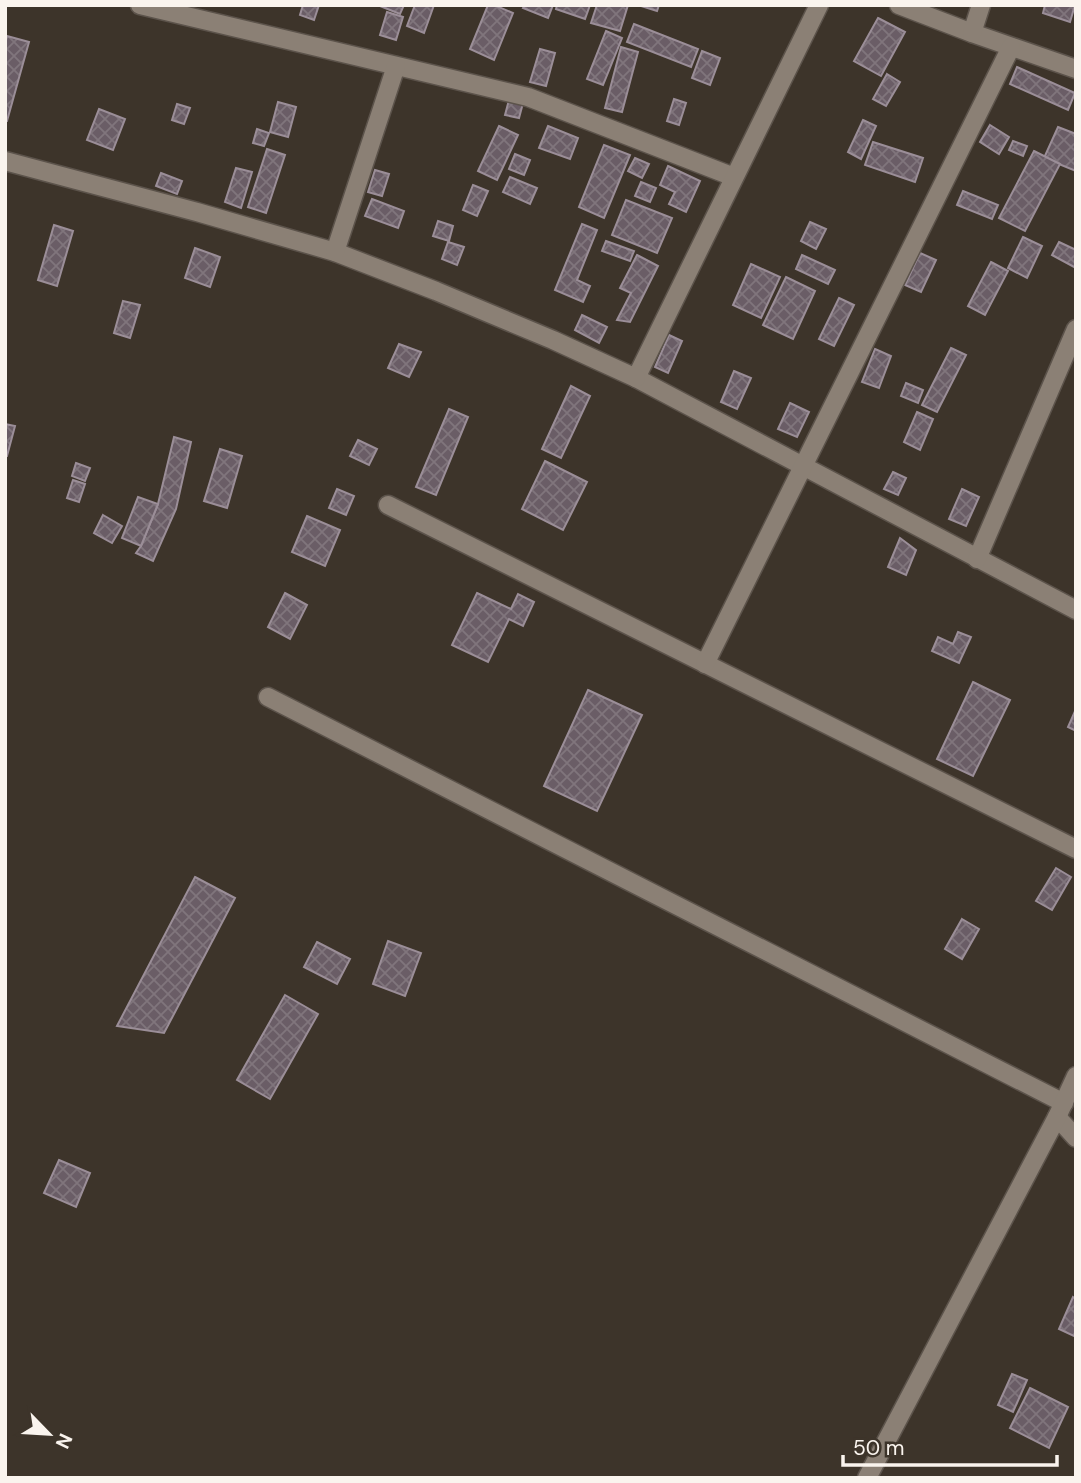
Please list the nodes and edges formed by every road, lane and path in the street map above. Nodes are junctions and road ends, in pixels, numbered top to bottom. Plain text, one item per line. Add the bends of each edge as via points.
1 (140, 5) edge
2 (819, 5) edge
3 (899, 5) edge
4 (981, 5) edge
5 (972, 33) junction
6 (1011, 47) junction
7 (396, 66) junction
8 (1076, 69) edge
9 (5, 161) edge
10 (734, 177) junction
11 (335, 252) junction
12 (1076, 329) edge
13 (636, 378) junction
14 (803, 467) junction
15 (388, 505) dead end
16 (977, 559) junction
17 (1076, 610) edge
18 (705, 664) junction
19 (268, 697) dead end
20 (1076, 849) edge
21 (1076, 1076) edge
22 (1060, 1110) junction
23 (1076, 1138) edge
24 (867, 1478) edge

1 - 7 street
2 - 10 street
3 - 5 street
4 - 5 street
5 - 6 street
6 - 8 street
6 - 14 street
7 - 10 street via 528,97
7 - 11 street
9 - 11 street
10 - 13 street
11 - 13 street
12 - 16 street
13 - 14 street
14 - 16 street
14 - 18 street
15 - 18 street
16 - 17 street
18 - 20 street
19 - 22 street
21 - 22 street
22 - 23 street
22 - 24 street

